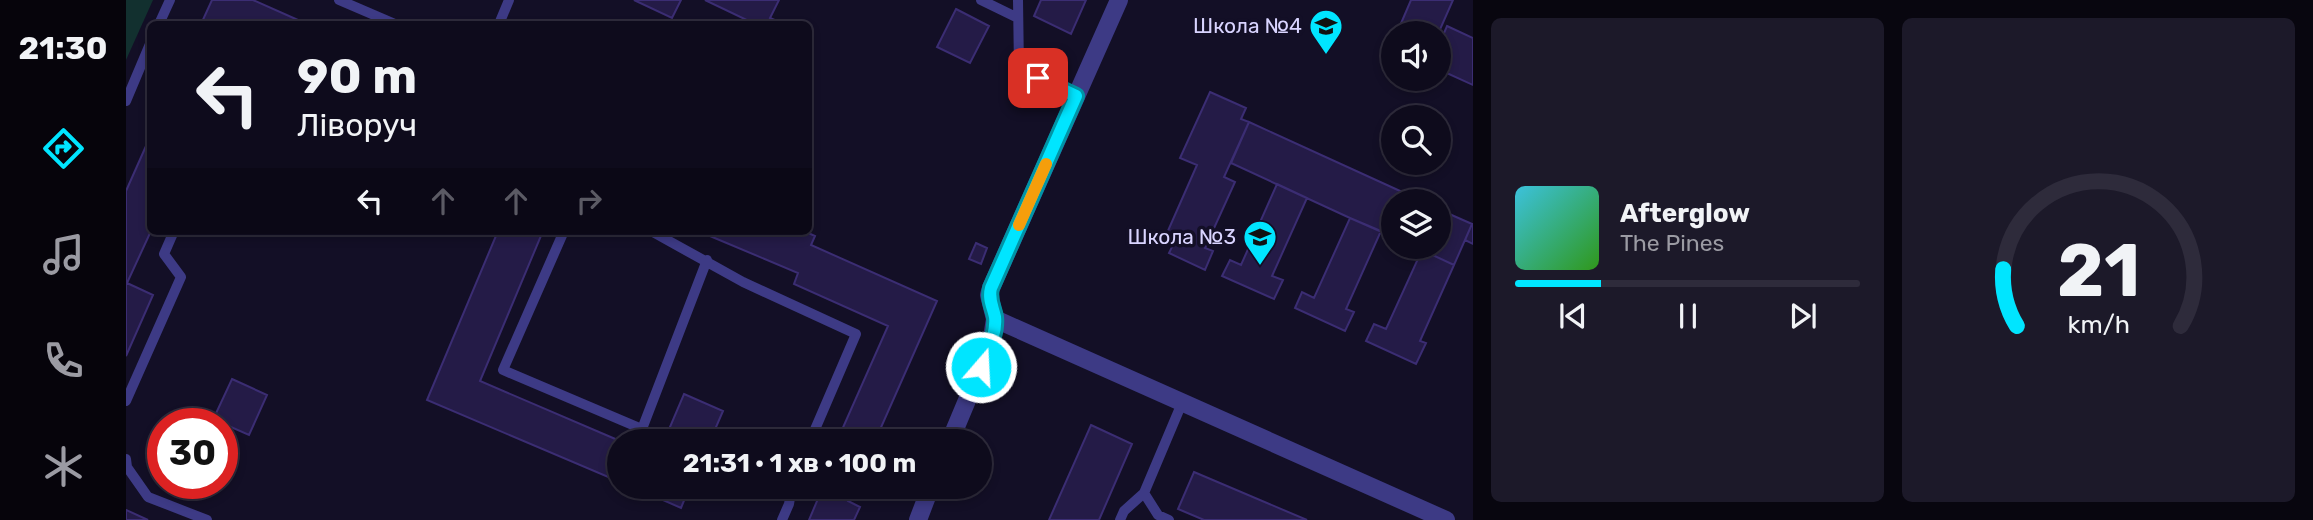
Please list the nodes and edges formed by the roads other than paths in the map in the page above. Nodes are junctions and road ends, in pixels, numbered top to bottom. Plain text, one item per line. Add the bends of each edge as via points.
1 (170, 0) edge
2 (339, 0) edge
3 (509, 0) edge
4 (981, 0) edge
5 (1018, 0) edge
6 (1119, 0) edge
7 (1018, 18) junction
8 (160, 21) edge
9 (388, 21) edge
10 (500, 21) edge
11 (147, 51) edge
12 (1076, 96) junction
13 (126, 101) edge
14 (172, 235) edge
15 (562, 235) edge
16 (659, 235) edge
17 (707, 260) junction
18 (995, 319) junction
19 (126, 401) edge
20 (1182, 403) junction
21 (815, 429) edge
22 (955, 429) edge
23 (126, 459) edge
24 (1144, 493) junction
25 (790, 499) edge
26 (927, 499) edge
27 (207, 520) edge
28 (782, 520) edge
29 (918, 520) edge
30 (1119, 520) edge
31 (1169, 520) edge
32 (1446, 520) edge

1 - 8 lane
2 - 9 lane
3 - 10 lane
4 - 7 lane
5 - 7 lane
6 - 12 street
7 - 12 lane via 1019,69
11 - 13 lane
12 - 18 street via 991,288
14 - 19 lane via 164,254 181,277
15 - 17 lane via 503,370 642,429
16 - 17 lane
17 - 21 lane via 743,282 856,334
18 - 20 street
18 - 22 street via 991,343
20 - 24 lane
20 - 32 street
23 - 27 lane via 148,497
24 - 30 lane
24 - 31 lane via 1157,515
25 - 28 lane
26 - 29 street

